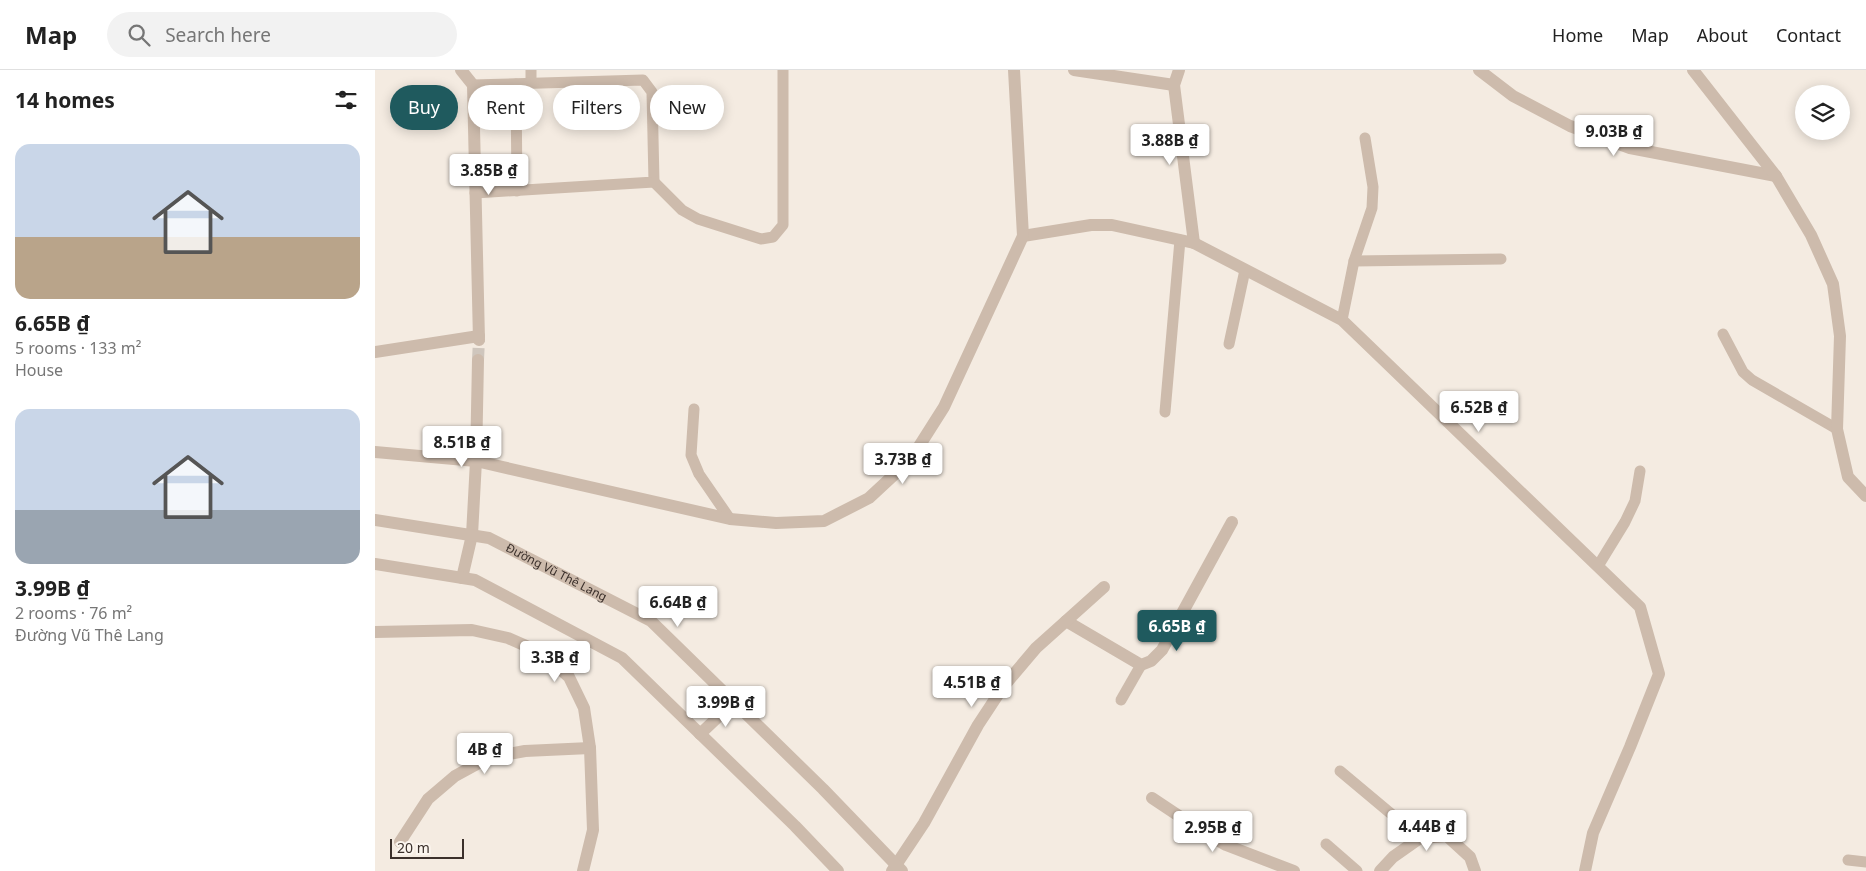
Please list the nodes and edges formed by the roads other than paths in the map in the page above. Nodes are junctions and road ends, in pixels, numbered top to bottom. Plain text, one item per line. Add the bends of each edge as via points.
1 (461, 70) edge
2 (531, 70) edge
3 (783, 70) edge
4 (1014, 70) edge
5 (1074, 70) edge
6 (1179, 70) edge
7 (1479, 70) edge
8 (1693, 70) edge
9 (516, 84) junction
10 (531, 84) junction
11 (473, 85) joint
12 (1174, 85) junction
13 (474, 130) edge
14 (1365, 138) dead end
15 (1776, 176) junction
16 (654, 182) junction
17 (517, 191) junction
18 (475, 193) junction
19 (1023, 236) junction
20 (1179, 240) junction
21 (1194, 243) junction
22 (1501, 259) dead end
23 (1354, 261) junction
24 (1245, 270) junction
25 (1342, 320) junction
26 (1723, 334) dead end
27 (1229, 344) dead end
28 (375, 352) edge
29 (478, 360) tunnel mouth
30 (694, 409) dead end
31 (1165, 412) dead end
32 (1837, 430) junction
33 (375, 452) edge
34 (476, 461) junction
35 (1640, 471) dead end
36 (1866, 496) edge
37 (730, 519) junction
38 (375, 520) edge
39 (1232, 522) dead end
40 (472, 536) junction
41 (375, 564) edge
42 (1598, 566) junction
43 (462, 578) junction
44 (1104, 587) dead end
45 (1066, 621) junction
46 (375, 632) edge
47 (1141, 665) junction
48 (1121, 700) dead end
49 (734, 702) junction
50 (700, 734) junction
51 (590, 748) junction
52 (1340, 771) dead end
53 (1152, 798) dead end
54 (1421, 838) junction
55 (400, 842) dead end
56 (1325, 844) dead end
57 (1848, 860) dead end
58 (1866, 862) edge
59 (897, 869) edge
60 (583, 871) edge
61 (838, 871) edge
62 (1294, 871) edge
63 (1357, 871) edge
64 (1380, 871) edge
65 (1475, 871) edge
66 (1585, 871) edge

1 - 11 street
2 - 10 lane
3 - 16 lane via 783,225 773,237 761,239 698,219 682,210
4 - 19 street
5 - 12 street
6 - 12 street
7 - 15 street via 1513,96 1570,126 1630,148
8 - 15 street
9 - 10 lane
9 - 11 lane
9 - 17 lane
10 - 16 lane via 643,80 652,92
12 - 21 street
13 - 18 street
14 - 23 lane via 1373,187 1372,208
15 - 32 street via 1811,235 1833,284 1840,336
16 - 17 lane
17 - 18 lane
18 - 28 street via 479,338
19 - 20 street via 1091,225 1113,226
19 - 37 street via 944,407 911,459 869,498 824,521 776,523
20 - 21 street
20 - 31 lane
21 - 24 street
22 - 23 lane
23 - 25 lane
24 - 25 street
24 - 27 lane
25 - 42 street
26 - 32 lane via 1743,372 1752,380
29 - 34 street
30 - 37 lane via 691,455 699,474
32 - 36 street via 1849,477
33 - 34 street
34 - 37 street
34 - 40 street
35 - 42 lane via 1635,501
38 - 40 street, Đường Vũ Thê Lang
39 - 47 street via 1162,650 1151,661
40 - 43 street
40 - 49 street, Đường Vũ Thê Lang via 489,538 651,621
41 - 43 street
42 - 66 street via 1640,607 1659,674 1593,833
43 - 50 street via 475,580 622,658
44 - 45 street
45 - 47 street
45 - 59 street via 1036,648 1003,687
46 - 51 street via 472,630 508,638 542,653 569,677 584,708
47 - 48 lane
49 - 50 street
49 - 59 street, Đường Vũ Thê Lang
50 - 61 street
51 - 55 street via 525,751 488,758 455,776 429,799
51 - 60 street via 593,830
52 - 54 lane
53 - 62 street via 1226,845
54 - 64 street via 1393,857
54 - 65 street via 1447,836 1470,857
56 - 63 lane
57 - 58 lane

